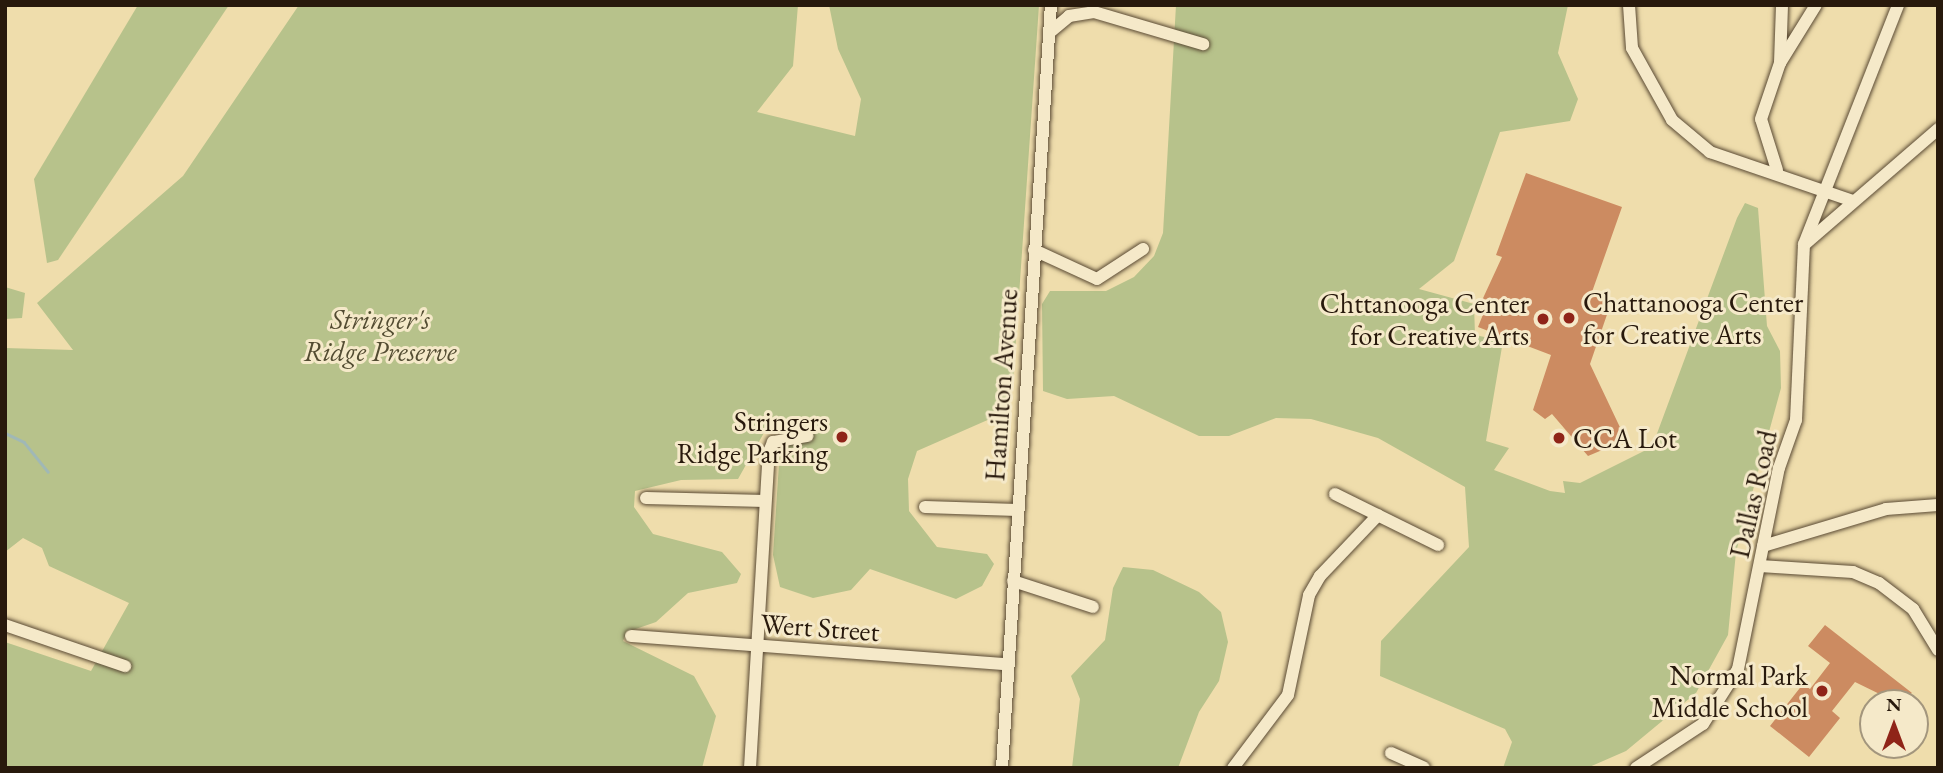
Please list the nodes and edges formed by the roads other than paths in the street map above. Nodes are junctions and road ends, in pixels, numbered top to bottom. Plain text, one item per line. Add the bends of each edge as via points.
1 (1051, 5) edge
2 (1629, 5) edge
3 (1782, 5) edge
4 (1816, 5) edge
5 (1898, 5) edge
6 (1049, 33) junction
7 (1203, 44) dead end
8 (1780, 63) junction
9 (1936, 134) edge
10 (1777, 170) junction
11 (1826, 187) junction
12 (1853, 201) junction
13 (1804, 244) junction
14 (1143, 249) dead end
15 (1034, 250) junction
16 (807, 436) dead end
17 (1335, 494) dead end
18 (646, 498) dead end
19 (765, 501) junction
20 (1938, 506) edge
21 (925, 507) dead end
22 (1017, 510) junction
23 (1378, 515) junction
24 (1438, 545) dead end
25 (1763, 546) junction
26 (1760, 566) junction
27 (1013, 582) junction
28 (1093, 607) dead end
29 (5, 625) edge
30 (631, 636) dead end
31 (756, 647) junction
32 (1938, 650) edge
33 (1006, 664) junction
34 (125, 666) dead end
35 (1391, 753) dead end
36 (750, 768) edge
37 (1002, 768) edge
38 (1233, 768) edge
39 (1424, 768) edge
40 (1636, 768) edge

1 - 6 street, Hamilton Avenue
2 - 10 street via 1632,48 1672,120 1710,152
3 - 8 street
4 - 8 street
5 - 11 street, Dallas Road
6 - 7 street via 1069,16 1094,12
6 - 15 street, Hamilton Avenue
8 - 10 street via 1761,119
9 - 12 street
10 - 11 street
11 - 12 street
11 - 13 street, Dallas Road
12 - 13 street
13 - 25 street, Dallas Road via 1796,420
14 - 15 street via 1097,279
15 - 22 street, Hamilton Avenue
16 - 19 street via 773,442
17 - 23 street
18 - 19 street
19 - 31 street
20 - 25 street via 1886,509
21 - 22 street
22 - 27 street, Hamilton Avenue
23 - 24 street
23 - 38 street via 1320,576 1309,595 1288,695
25 - 26 street, Dallas Road
26 - 32 street via 1853,572 1879,583 1913,609
26 - 40 street, Dallas Road via 1738,669 1725,695 1703,724
27 - 28 street
27 - 33 street, Hamilton Avenue
29 - 34 street
30 - 31 street, Wert Street
31 - 33 street, Wert Street
31 - 36 street
33 - 37 street, Hamilton Avenue
35 - 39 street

